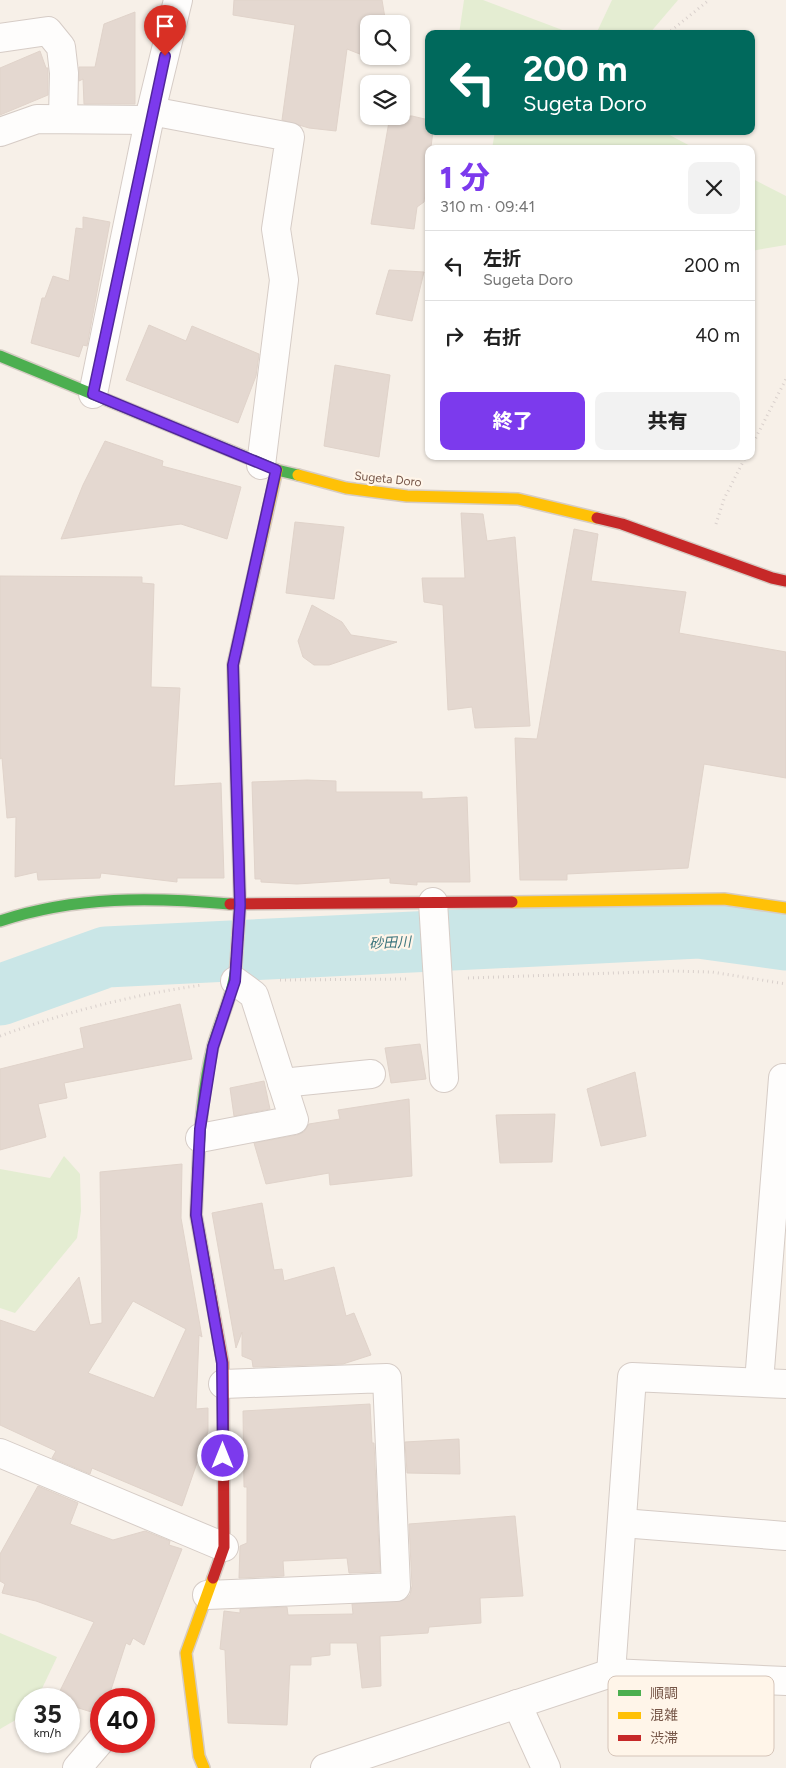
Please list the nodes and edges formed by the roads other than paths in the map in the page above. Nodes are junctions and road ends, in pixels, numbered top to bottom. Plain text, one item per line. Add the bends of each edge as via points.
1 (178, 0) edge
2 (0, 38) edge
3 (151, 116) junction
4 (63, 119) junction
5 (0, 132) edge
6 (0, 356) edge
7 (93, 394) junction
8 (269, 467) junction
9 (786, 581) edge
10 (433, 902) junction
11 (240, 905) junction
12 (786, 908) edge
13 (0, 921) edge
14 (235, 981) junction
15 (371, 1074) dead end
16 (444, 1078) dead end
17 (786, 1079) edge
18 (282, 1083) junction
19 (200, 1138) junction
20 (759, 1382) junction
21 (223, 1384) junction
22 (786, 1384) edge
23 (3, 1463) edge
24 (622, 1523) junction
25 (786, 1536) edge
26 (224, 1547) junction
27 (206, 1595) junction
28 (611, 1673) junction
29 (677, 1676) edge
30 (517, 1704) junction
31 (90, 1753) edge
32 (77, 1768) edge
33 (204, 1768) edge
34 (325, 1768) edge
35 (546, 1768) edge

1 - 3 street
2 - 4 street via 48,31 61,47
3 - 4 street
3 - 7 street
3 - 8 street via 290,137 276,229 284,280
4 - 5 street via 37,119
6 - 7 street, Sugeta Doro
7 - 8 street, Sugeta Doro
8 - 9 street, Sugeta Doro via 346,488 407,496 518,499 622,524
8 - 11 street via 233,665
10 - 11 street
10 - 12 street via 724,899
10 - 16 street
11 - 13 street via 173,899 117,900 54,905
11 - 14 street
14 - 18 street via 254,995
14 - 19 street via 213,1047
15 - 18 street
17 - 20 street via 783,1078
18 - 19 street via 294,1120
19 - 21 street via 196,1215
20 - 22 street
20 - 24 street via 632,1378
21 - 26 street
21 - 27 street via 387,1378 396,1587
23 - 26 street
24 - 25 street
24 - 28 street
26 - 27 street
27 - 33 street via 186,1653 199,1756
28 - 29 street
28 - 30 street
30 - 34 street
30 - 35 street
31 - 32 street

